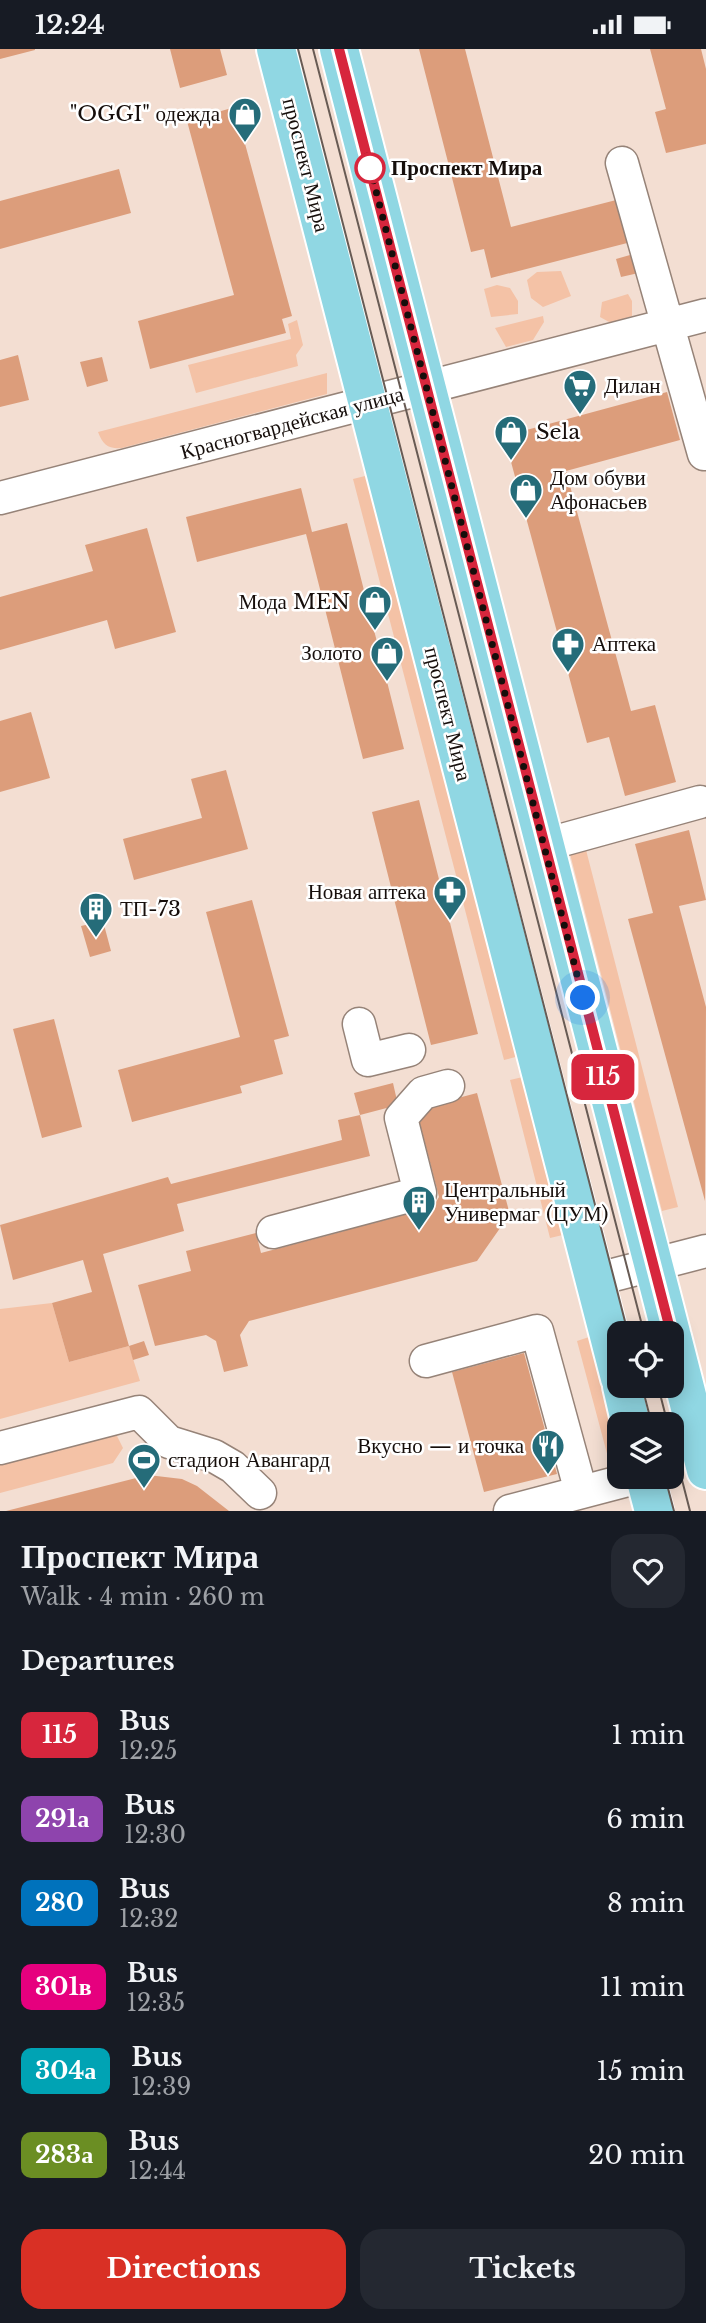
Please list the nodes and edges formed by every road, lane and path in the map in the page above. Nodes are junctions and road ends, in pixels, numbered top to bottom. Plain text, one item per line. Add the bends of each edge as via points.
1 (276, 49) edge
2 (339, 49) edge
3 (622, 163) dead end
4 (706, 315) edge
5 (668, 325) junction
6 (427, 388) junction
7 (368, 403) junction
8 (704, 454) dead end
9 (0, 498) edge
10 (700, 802) dead end
11 (544, 845) junction
12 (359, 1024) dead end
13 (409, 1051) dead end
14 (448, 1086) dead end
15 (273, 1232) dead end
16 (706, 1251) edge
17 (653, 1265) junction
18 (594, 1280) junction
19 (667, 1321) edge
20 (607, 1329) edge
21 (426, 1361) dead end
22 (684, 1385) edge
23 (0, 1448) edge
24 (706, 1470) edge
25 (607, 1485) edge
26 (648, 1489) edge
27 (581, 1492) junction
28 (260, 1493) dead end
29 (510, 1511) edge
30 (654, 1511) edge

1 - 7 main road, проспект Мира
2 - 6 main road
3 - 5 street
4 - 5 street, Красногвардейская улица
5 - 6 street, Красногвардейская улица
5 - 8 street
6 - 7 street, Красногвардейская улица
6 - 11 main road
7 - 9 street, Красногвардейская улица
7 - 18 main road, проспект Мира
10 - 11 street
11 - 17 main road
12 - 13 street via 368,1060
14 - 15 street via 424,1093 401,1118 420,1193
16 - 17 street
17 - 18 street
17 - 19 main road
18 - 20 main road, проспект Мира
21 - 27 street via 537,1331
22 - 24 main road
23 - 28 street via 139,1412 169,1442 214,1456
25 - 27 street
26 - 30 main road
27 - 29 street

